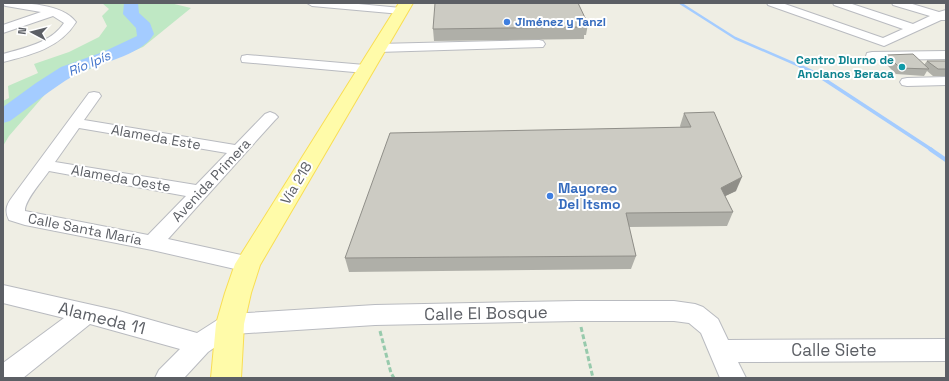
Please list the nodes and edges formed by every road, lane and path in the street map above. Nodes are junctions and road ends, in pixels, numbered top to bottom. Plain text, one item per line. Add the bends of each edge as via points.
1 (6, 3) edge
2 (312, 3) edge
3 (772, 3) edge
4 (838, 3) edge
5 (897, 3) edge
6 (403, 7) edge
7 (53, 12) junction
8 (944, 16) edge
9 (913, 28) junction
10 (3, 29) edge
11 (539, 44) dead end
12 (378, 48) junction
13 (872, 56) dead end
14 (946, 56) edge
15 (3, 58) edge
16 (247, 59) dead end
17 (365, 69) junction
18 (946, 81) edge
19 (907, 82) dead end
20 (94, 96) dead end
21 (270, 117) dead end
22 (75, 123) junction
23 (237, 150) junction
24 (44, 165) junction
25 (199, 192) junction
26 (152, 243) junction
27 (248, 264) junction
28 (3, 294) edge
29 (577, 311) junction
30 (86, 314) junction
31 (375, 315) junction
32 (230, 324) junction
33 (200, 344) junction
34 (946, 350) edge
35 (721, 351) junction
36 (3, 377) edge
37 (168, 378) edge
38 (226, 378) edge
39 (394, 378) edge
40 (593, 378) edge
41 (733, 378) edge

1 - 7 street
2 - 6 street
3 - 9 street via 884,42
4 - 9 street
5 - 8 street
6 - 12 main road, Vía 218
7 - 10 street
7 - 15 street via 65,16 70,22 67,29 47,43
8 - 9 street
11 - 12 street
12 - 17 main road, Vía 218
13 - 14 street
16 - 17 street
17 - 27 main road, Vía 218
18 - 19 street
20 - 22 street, Calle Santa María
21 - 23 street, Avenida Primera
22 - 23 street, Alameda Este
22 - 24 street, Calle Santa María
23 - 25 street, Avenida Primera
24 - 25 street, Alameda Oeste
24 - 26 street, Calle Santa María via 19,200 15,208 16,215
25 - 26 street, Avenida Primera
26 - 27 street, Calle Santa María
27 - 32 main road, Vía 218
28 - 30 street, Alameda 11
29 - 31 street, Calle El Bosque
29 - 35 street, Calle El Bosque via 674,311 695,314 710,326
29 - 40 path
30 - 33 street, Alameda 11
30 - 36 street
31 - 32 street, Calle El Bosque
31 - 39 path
32 - 33 street
32 - 38 main road, Vía 218
33 - 37 street
34 - 35 street, Calle Siete
35 - 41 street, Calle El Bosque

